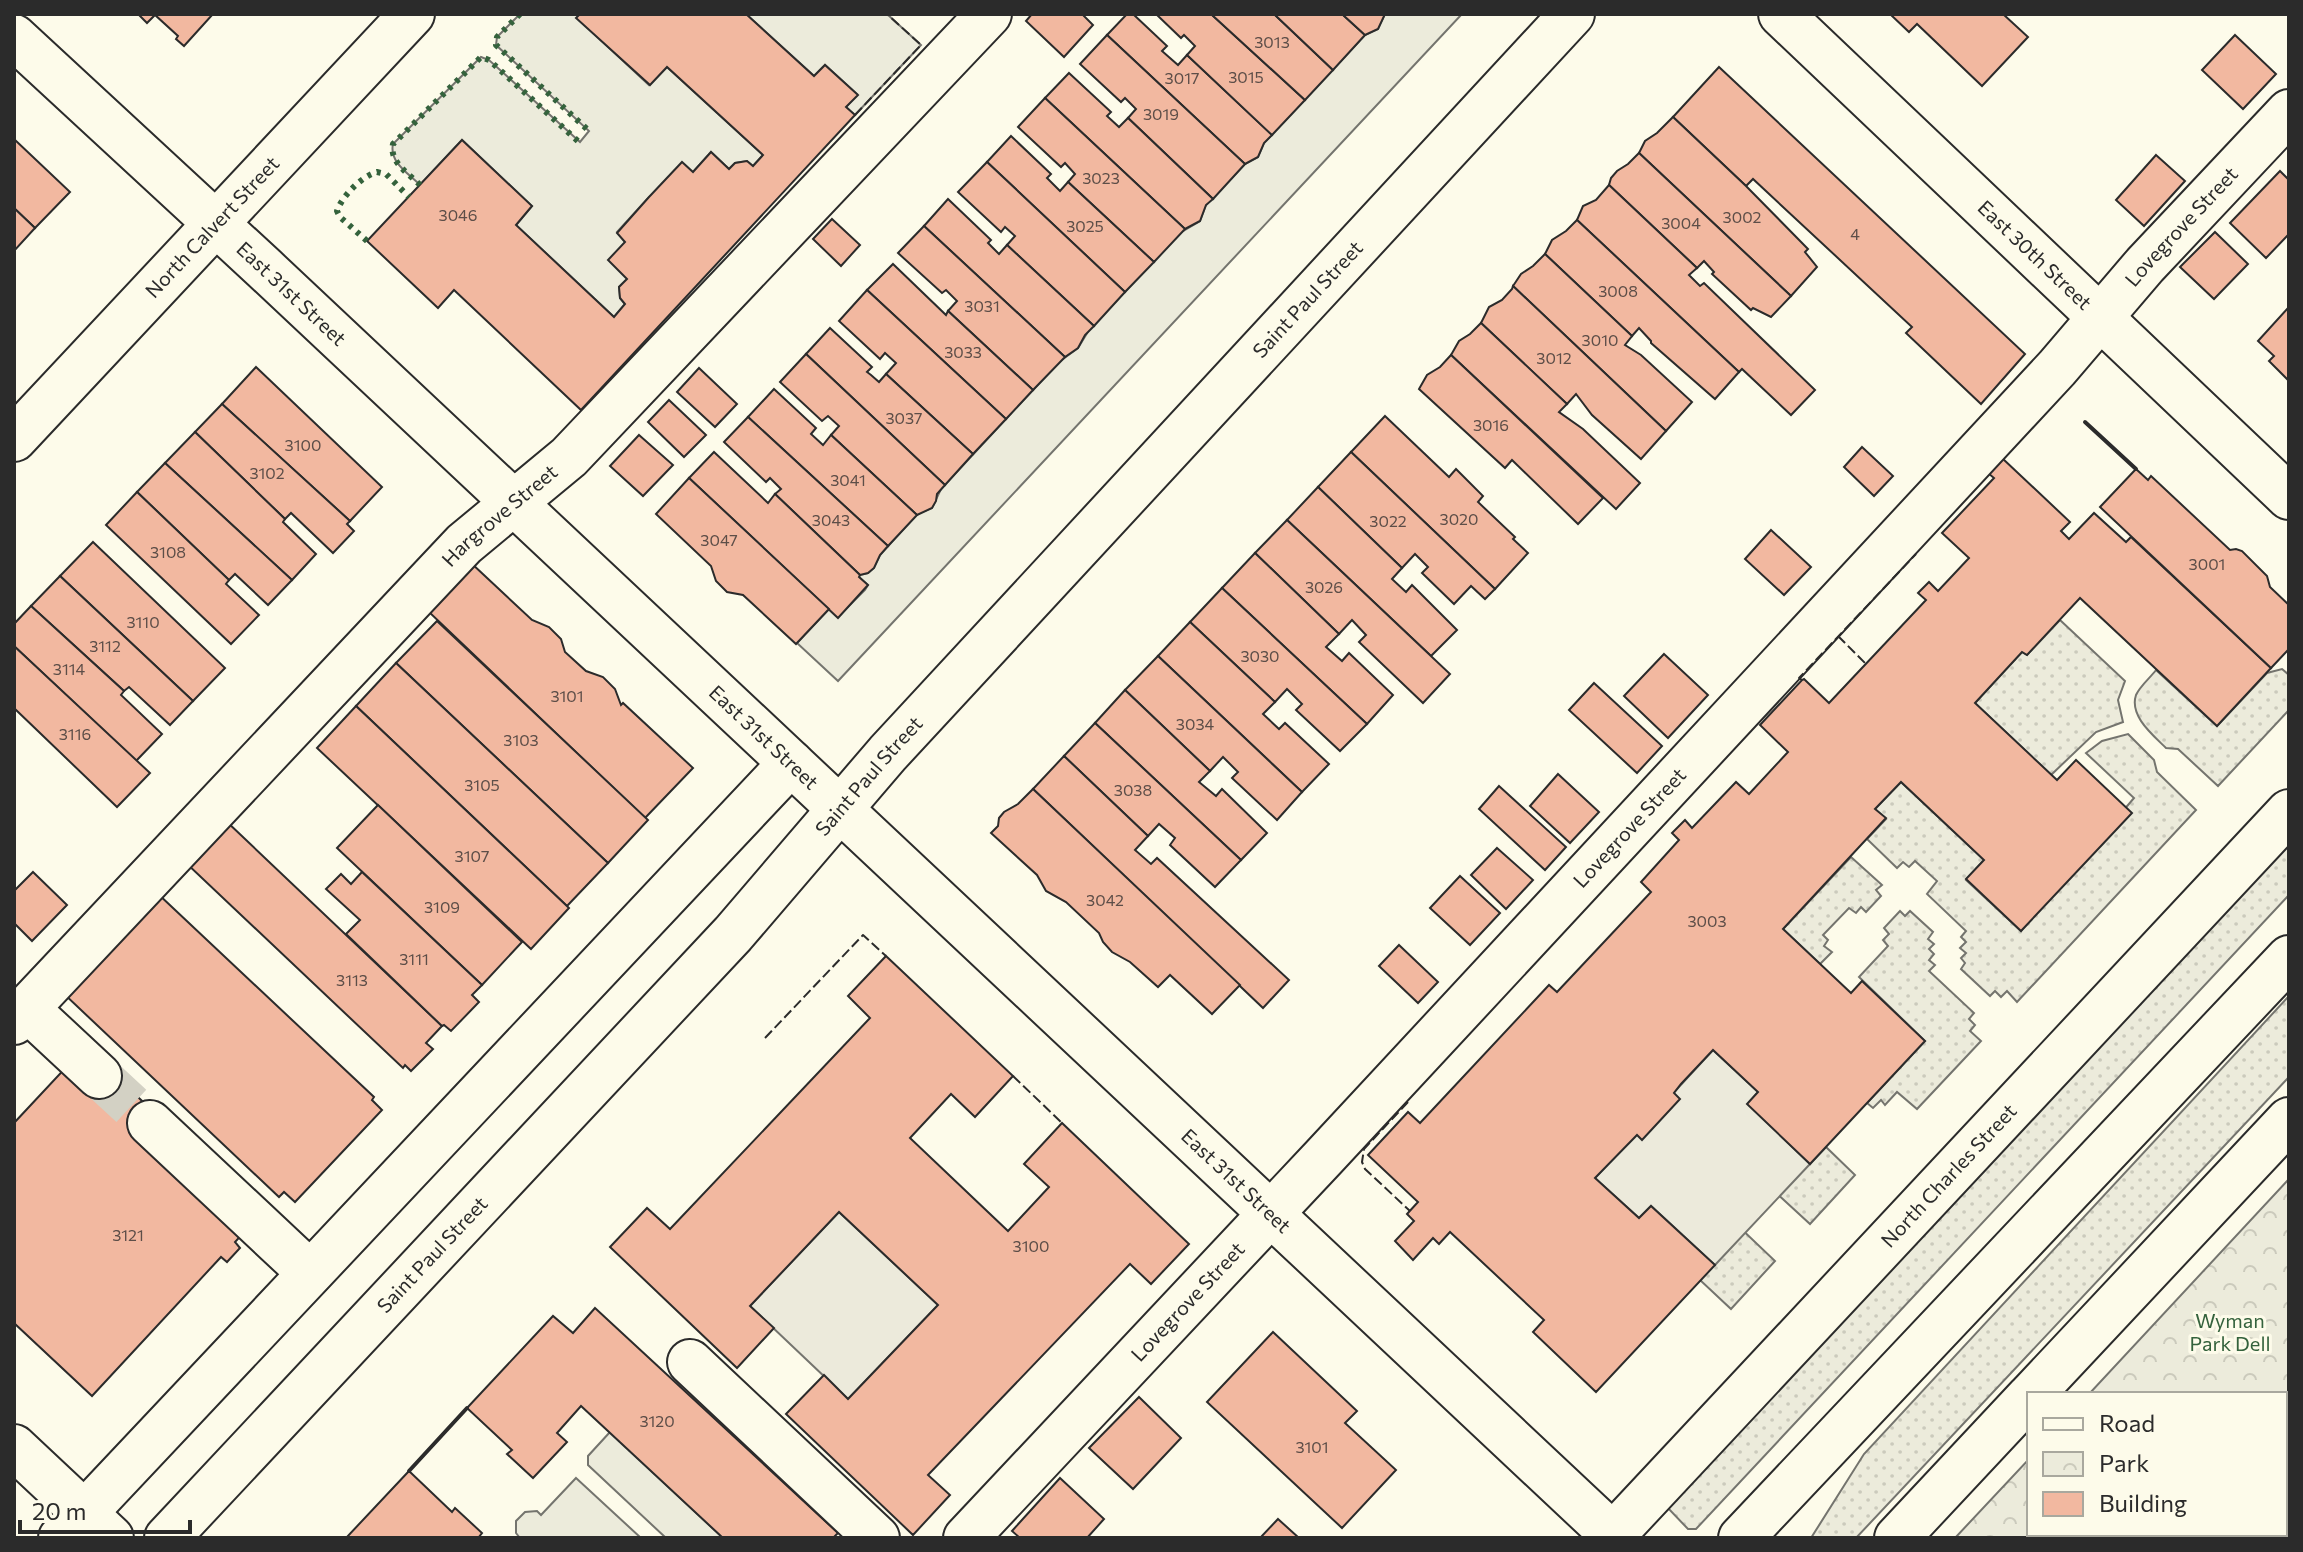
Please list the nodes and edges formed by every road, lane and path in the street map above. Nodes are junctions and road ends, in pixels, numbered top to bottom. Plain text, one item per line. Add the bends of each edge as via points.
1 (412, 14) edge
2 (989, 14) edge
3 (1572, 14) edge
4 (1781, 14) edge
5 (14, 37) edge
6 (2289, 112) edge
7 (215, 223) junction
8 (2099, 318) junction
9 (14, 439) edge
10 (2289, 497) edge
11 (513, 502) junction
12 (791, 763) junction
13 (840, 810) junction
14 (2289, 812) edge
15 (2289, 958) edge
16 (20, 1015) edge
17 (99, 1076) tunnel mouth
18 (2289, 1120) edge
19 (150, 1123) tunnel mouth
20 (1270, 1214) junction
21 (310, 1273) junction
22 (690, 1362) dead end
23 (2035, 1392) edge
24 (2027, 1400) edge
25 (14, 1447) edge
26 (85, 1530) edge
27 (1613, 1537) edge
28 (167, 1538) edge
29 (877, 1538) edge
30 (966, 1538) edge
31 (1741, 1538) edge
32 (1897, 1538) edge

1 - 7 street, North Calvert Street
2 - 11 street, Hargrove Street via 569,457
3 - 13 street, Saint Paul Street
4 - 8 street, East 30th Street
5 - 7 street, East 31st Street
6 - 8 street, Lovegrove Street
7 - 9 street, North Calvert Street
7 - 11 street, East 31st Street
8 - 10 street, East 30th Street
8 - 20 street, Lovegrove Street
11 - 12 street, East 31st Street
11 - 16 street, Hargrove Street via 464,544
12 - 13 street, East 31st Street
12 - 21 street
13 - 20 street, East 31st Street
13 - 28 street, Saint Paul Street via 733,934
14 - 27 street, North Charles Street
15 - 31 street
16 - 17 street
18 - 23 street
19 - 21 street
20 - 27 street, East 31st Street
20 - 30 street, Lovegrove Street
21 - 26 street
22 - 29 street
24 - 32 street
25 - 26 street

